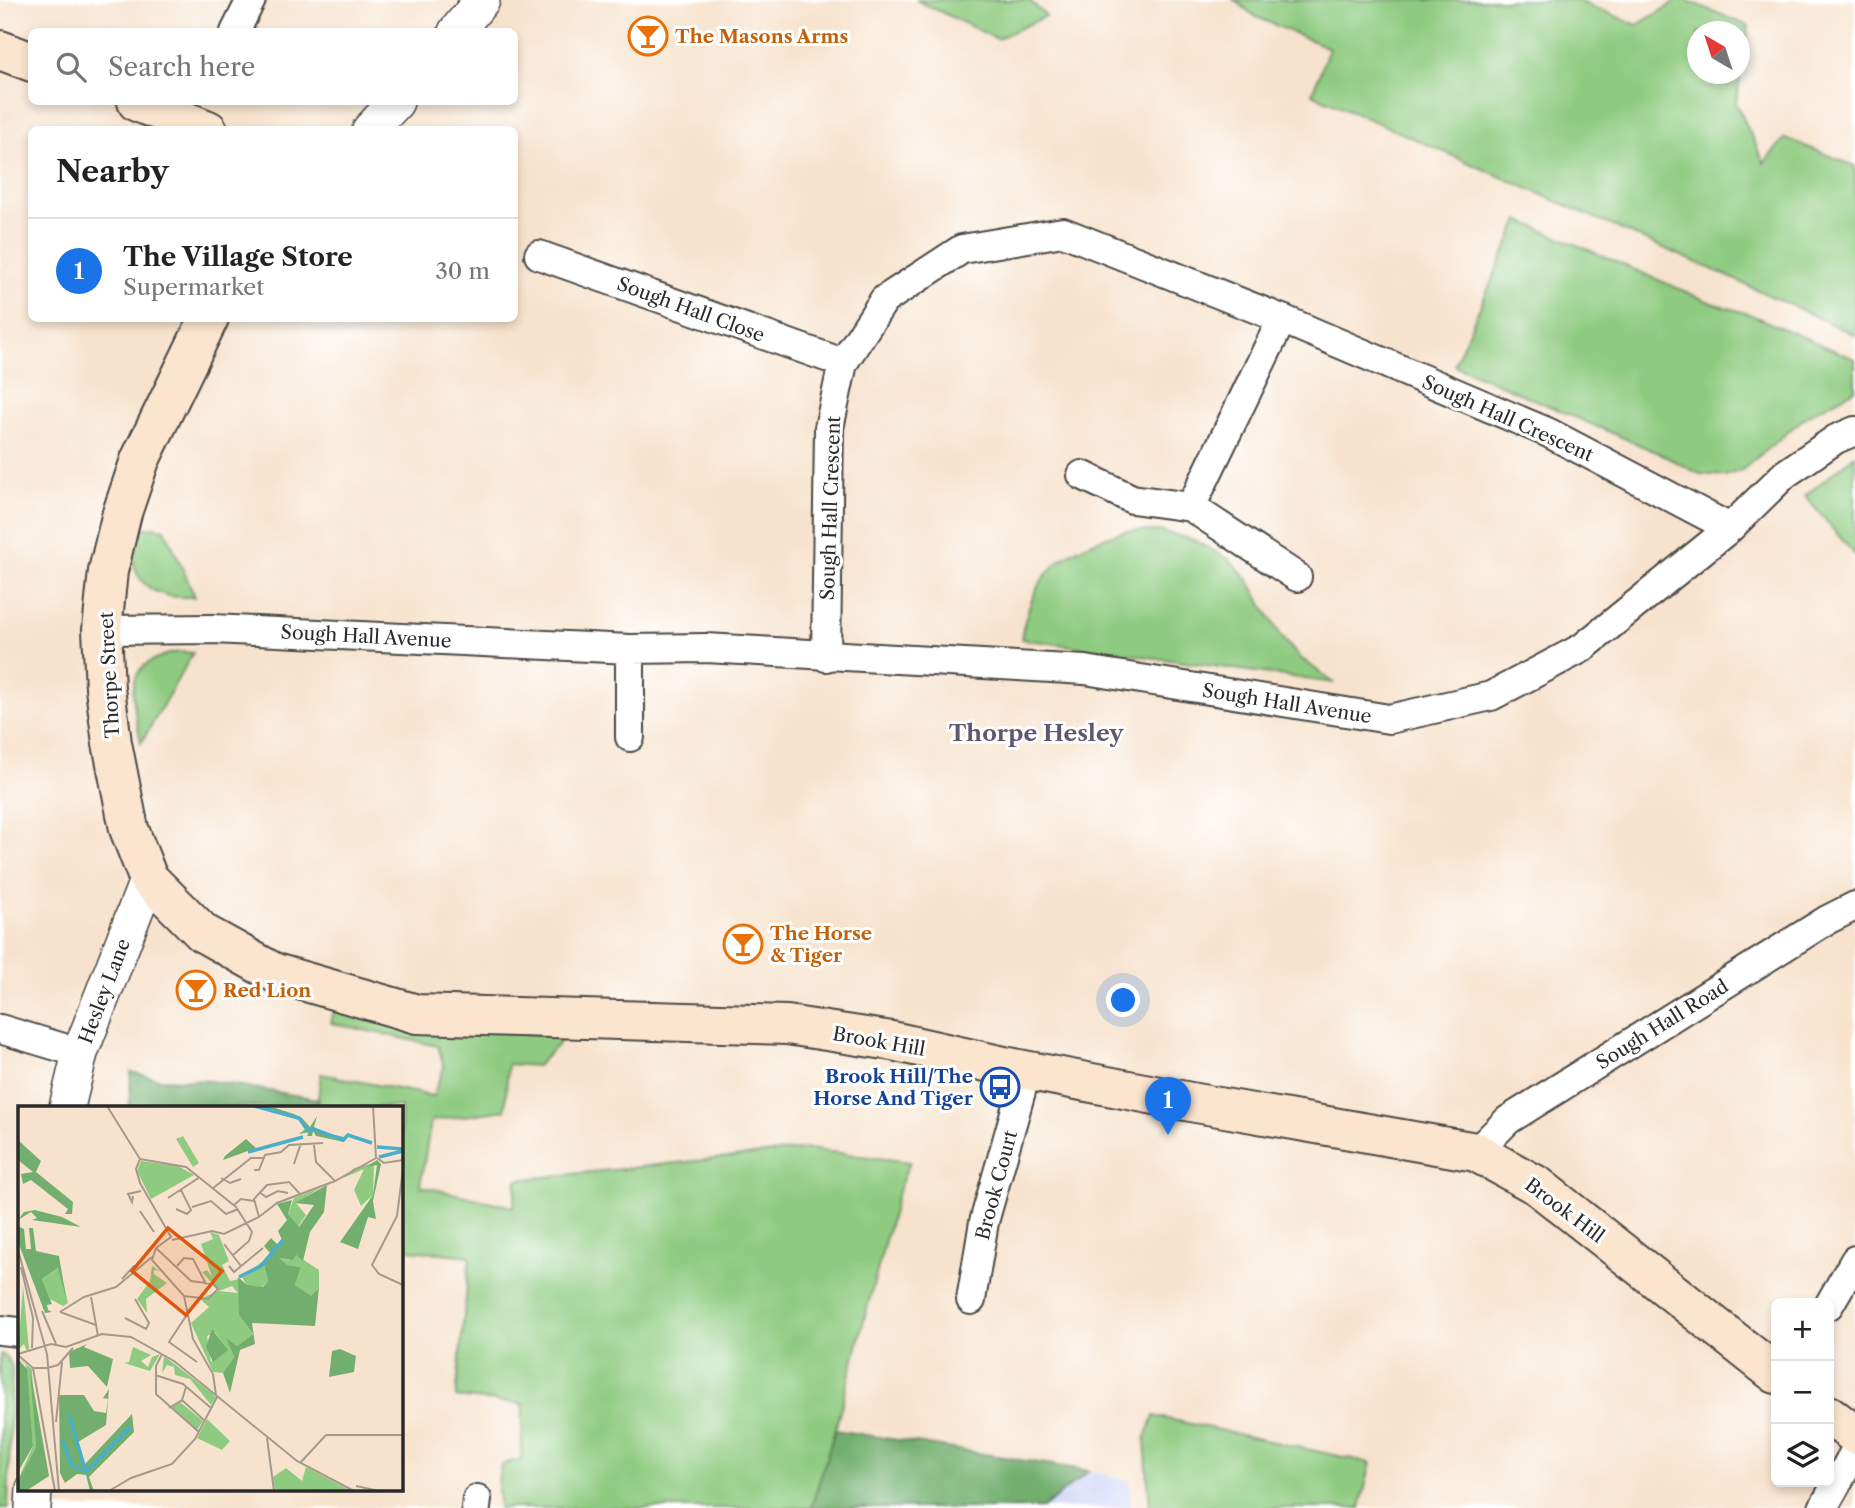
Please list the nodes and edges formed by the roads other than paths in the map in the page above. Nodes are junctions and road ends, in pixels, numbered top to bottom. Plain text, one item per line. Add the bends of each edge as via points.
1 (251, 0) edge
2 (482, 0) edge
3 (237, 28) edge
4 (459, 28) edge
5 (0, 50) edge
6 (28, 60) edge
7 (149, 105) edge
8 (393, 105) edge
9 (199, 117) edge
10 (374, 126) edge
11 (539, 255) dead end
12 (1282, 319) junction
13 (207, 322) edge
14 (843, 363) junction
15 (1855, 431) edge
16 (1082, 475) dead end
17 (1191, 507) junction
18 (1730, 528) junction
19 (1297, 578) dead end
20 (102, 630) junction
21 (630, 649) junction
22 (826, 657) junction
23 (630, 737) dead end
24 (148, 878) junction
25 (1855, 906) edge
26 (0, 1029) edge
27 (80, 1053) junction
28 (1027, 1070) junction
29 (67, 1106) edge
30 (1476, 1152) junction
31 (1855, 1260) edge
32 (1834, 1298) edge
33 (971, 1300) dead end
34 (0, 1330) edge
35 (18, 1332) edge
36 (1771, 1370) edge
37 (1834, 1419) edge
38 (1855, 1436) edge
39 (1855, 1451) edge
40 (34, 1490) edge
41 (33, 1508) edge
42 (1822, 1508) edge

1 - 3 street
2 - 4 street
5 - 6 main road
7 - 9 main road
8 - 10 street
11 - 14 street, Sough Hall Close
12 - 14 street, Sough Hall Crescent via 1063,232 962,249 884,300
12 - 17 street
12 - 18 street, Sough Hall Crescent via 1549,433
13 - 20 main road, Thorpe Street via 141,460 122,513 107,571
14 - 22 street, Sough Hall Crescent via 829,428
15 - 18 street, Sough Hall Avenue via 1785,474
16 - 17 street via 1132,499
17 - 19 street
18 - 22 street, Sough Hall Avenue via 1582,648 1491,696 1389,719 1085,670
20 - 21 street, Sough Hall Avenue via 213,629
20 - 24 main road, Thorpe Street via 105,688 120,790
21 - 22 street, Sough Hall Avenue via 706,648
21 - 23 street
24 - 27 street, Hesley Lane
24 - 28 main road, Brook Hill via 203,933 275,973 417,1014 787,1025 892,1041
25 - 30 street, Sough Hall Road via 1508,1120
26 - 27 street
27 - 29 street, Hesley Lane
28 - 30 main road, Brook Hill
28 - 33 street, Brook Court via 984,1222
30 - 36 main road, Brook Hill via 1538,1186
31 - 32 street
34 - 35 street
37 - 38 main road
39 - 42 street
40 - 41 street

